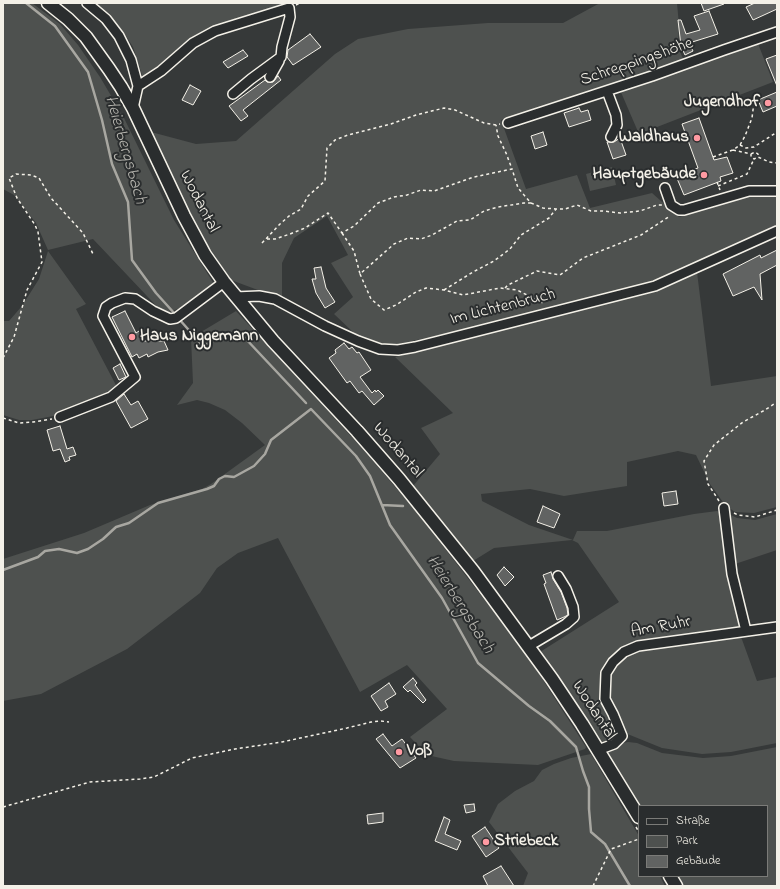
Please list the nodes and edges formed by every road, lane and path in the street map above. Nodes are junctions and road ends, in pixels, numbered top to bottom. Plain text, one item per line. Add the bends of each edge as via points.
1 (48, 3) edge
2 (87, 3) edge
3 (777, 32) edge
4 (281, 57) junction
5 (270, 77) dead end
6 (138, 86) junction
7 (608, 91) junction
8 (234, 94) dead end
9 (755, 94) dead end
10 (133, 108) junction
11 (508, 123) joint
12 (496, 125) junction
13 (777, 132) edge
14 (611, 137) dead end
15 (740, 145) junction
16 (754, 147) junction
17 (733, 150) junction
18 (755, 152) junction
19 (751, 154) junction
20 (713, 157) dead end
21 (758, 157) junction
22 (754, 159) junction
23 (777, 163) edge
24 (512, 169) junction
25 (718, 186) dead end
26 (665, 188) dead end
27 (777, 191) edge
28 (531, 203) junction
29 (671, 205) junction
30 (556, 210) junction
31 (670, 215) dead end
32 (777, 231) edge
33 (342, 233) junction
34 (267, 239) junction
35 (262, 243) dead end
36 (93, 254) dead end
37 (360, 274) junction
38 (224, 282) junction
39 (505, 288) junction
40 (444, 290) junction
41 (236, 297) junction
42 (550, 313) junction
43 (3, 358) edge
44 (777, 402) edge
45 (60, 417) joint
46 (3, 418) edge
47 (724, 508) junction
48 (777, 510) edge
49 (558, 576) dead end
50 (777, 627) edge
51 (746, 631) junction
52 (529, 646) junction
53 (389, 722) dead end
54 (598, 750) junction
55 (3, 807) edge
56 (637, 821) edge
57 (638, 839) edge
58 (671, 877) edge
59 (593, 886) edge
60 (676, 886) edge

1 - 10 main road, Wodantal via 90,42
2 - 6 street via 106,19 119,36 131,60
3 - 7 street, Schreppingshöhe
4 - 5 street
4 - 6 street via 290,17 289,8 214,31 192,43 161,71
4 - 8 street
6 - 10 street
7 - 11 street, Schreppingshöhe
7 - 14 street via 617,125
9 - 15 path via 752,118
10 - 38 main road, Wodantal via 184,216 205,255
11 - 12 path
12 - 24 path
12 - 34 path via 444,108 335,140 327,148 325,181 308,196 301,209 284,220
13 - 16 path
15 - 16 path via 746,148
15 - 17 path
16 - 18 path
17 - 19 path
17 - 20 path
18 - 19 path
18 - 21 path
19 - 22 path
21 - 22 path
21 - 23 path
22 - 25 path via 747,174
24 - 28 path via 518,188
24 - 33 path via 474,177 434,191 421,190 407,196 394,197 378,204 354,226
26 - 29 street
27 - 29 street via 749,191 684,210 678,210
28 - 30 path
28 - 37 path via 498,207 484,211 470,220 457,221 421,239 408,238 394,244
29 - 30 path via 657,205 640,212 620,213 590,211 577,205
30 - 40 path via 549,218 521,235 499,258
31 - 39 path via 641,235 583,258 560,275 537,271
32 - 42 street, Im Lichtenbruch via 655,286
33 - 34 path via 328,213 305,228 275,239
33 - 37 path via 354,251
34 - 35 path
36 - 43 path via 83,233 51,198 39,178 16,174 9,178 17,198 38,232 42,262 27,290 14,337
37 - 40 path via 371,299 384,310 426,288
38 - 41 main road, Wodantal
38 - 45 street via 176,318 170,319 135,300 125,298 112,303 106,308 103,316 135,377 111,397
39 - 40 path via 463,294
39 - 42 path via 517,290 544,303
41 - 42 street, Im Lichtenbruch via 259,296 275,299 358,341 380,349 398,350
41 - 52 main road, Wodantal via 399,479
44 - 47 path via 743,422 714,445 704,461 708,484
45 - 46 path via 19,423
47 - 48 path via 738,515 755,517
47 - 51 street via 732,574
49 - 52 street via 566,589 574,617
50 - 51 street, Am Ruhr
51 - 54 street, Am Ruhr via 638,646 624,652 606,673 604,699 622,736 614,744
52 - 54 main road, Wodantal
53 - 55 path via 381,720 282,742 192,758 154,777 90,782
54 - 56 main road, Wodantal
57 - 59 path via 611,849
58 - 60 main road

